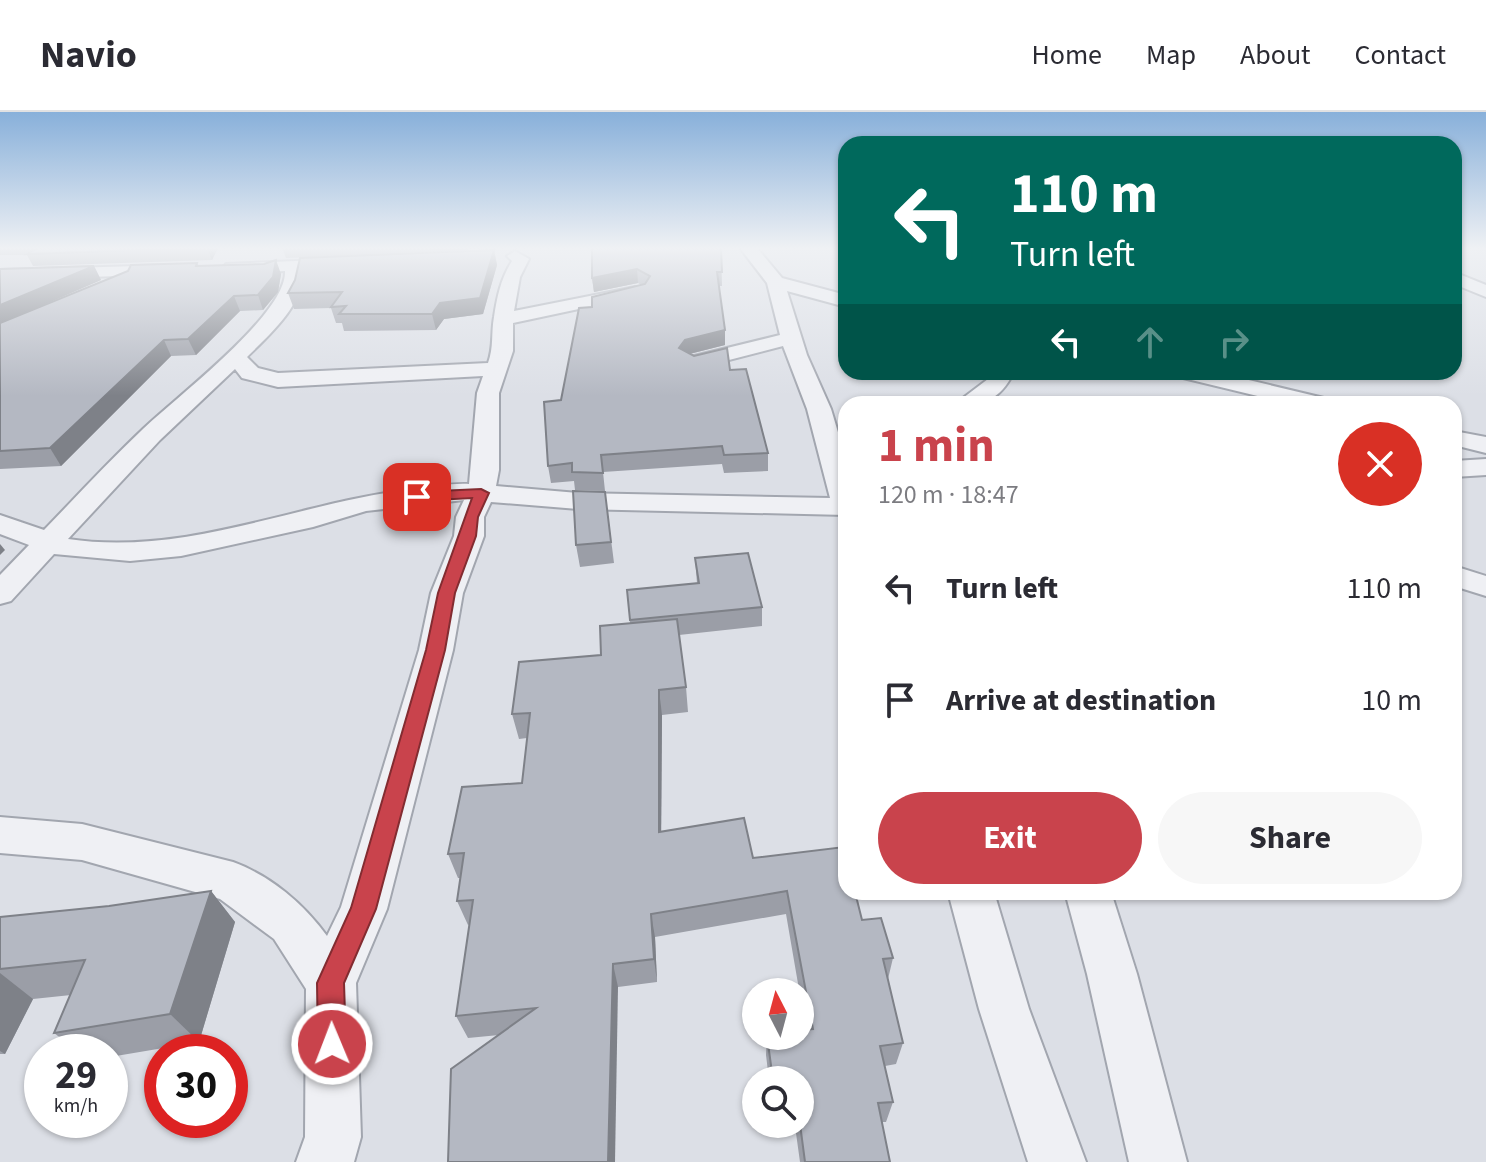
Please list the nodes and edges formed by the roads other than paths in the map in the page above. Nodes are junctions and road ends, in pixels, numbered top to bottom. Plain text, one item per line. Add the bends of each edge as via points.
1 (287, 297) edge
2 (507, 297) edge
3 (619, 297) edge
4 (780, 297) edge
5 (503, 319) junction
6 (791, 338) junction
7 (235, 357) junction
8 (694, 363) edge
9 (497, 369) junction
10 (999, 380) edge
11 (1220, 380) edge
12 (978, 396) edge
13 (1287, 396) edge
14 (1462, 440) edge
15 (1486, 445) edge
16 (1486, 467) edge
17 (1462, 468) edge
18 (838, 477) edge
19 (481, 493) junction
20 (838, 506) edge
21 (0, 524) edge
22 (48, 542) junction
23 (1462, 578) edge
24 (1486, 586) edge
25 (0, 594) edge
26 (0, 835) edge
27 (973, 900) edge
28 (1090, 900) edge
29 (331, 983) junction
30 (325, 1162) edge
31 (1057, 1162) edge
32 (1158, 1162) edge

1 - 7 street
2 - 5 street
3 - 5 street
4 - 6 street
5 - 9 street
6 - 8 street
6 - 18 street
7 - 9 street via 250,373 278,380
7 - 22 street
9 - 19 street via 488,393
10 - 12 street
11 - 13 street
14 - 15 street
16 - 17 street
19 - 20 street via 578,501
19 - 22 street via 363,503 181,547 104,551
19 - 29 street via 447,593 364,909
21 - 22 street
22 - 25 street
23 - 24 street
26 - 29 street via 82,842 233,882 291,924
27 - 31 street
28 - 32 street
29 - 30 street via 333,1137

